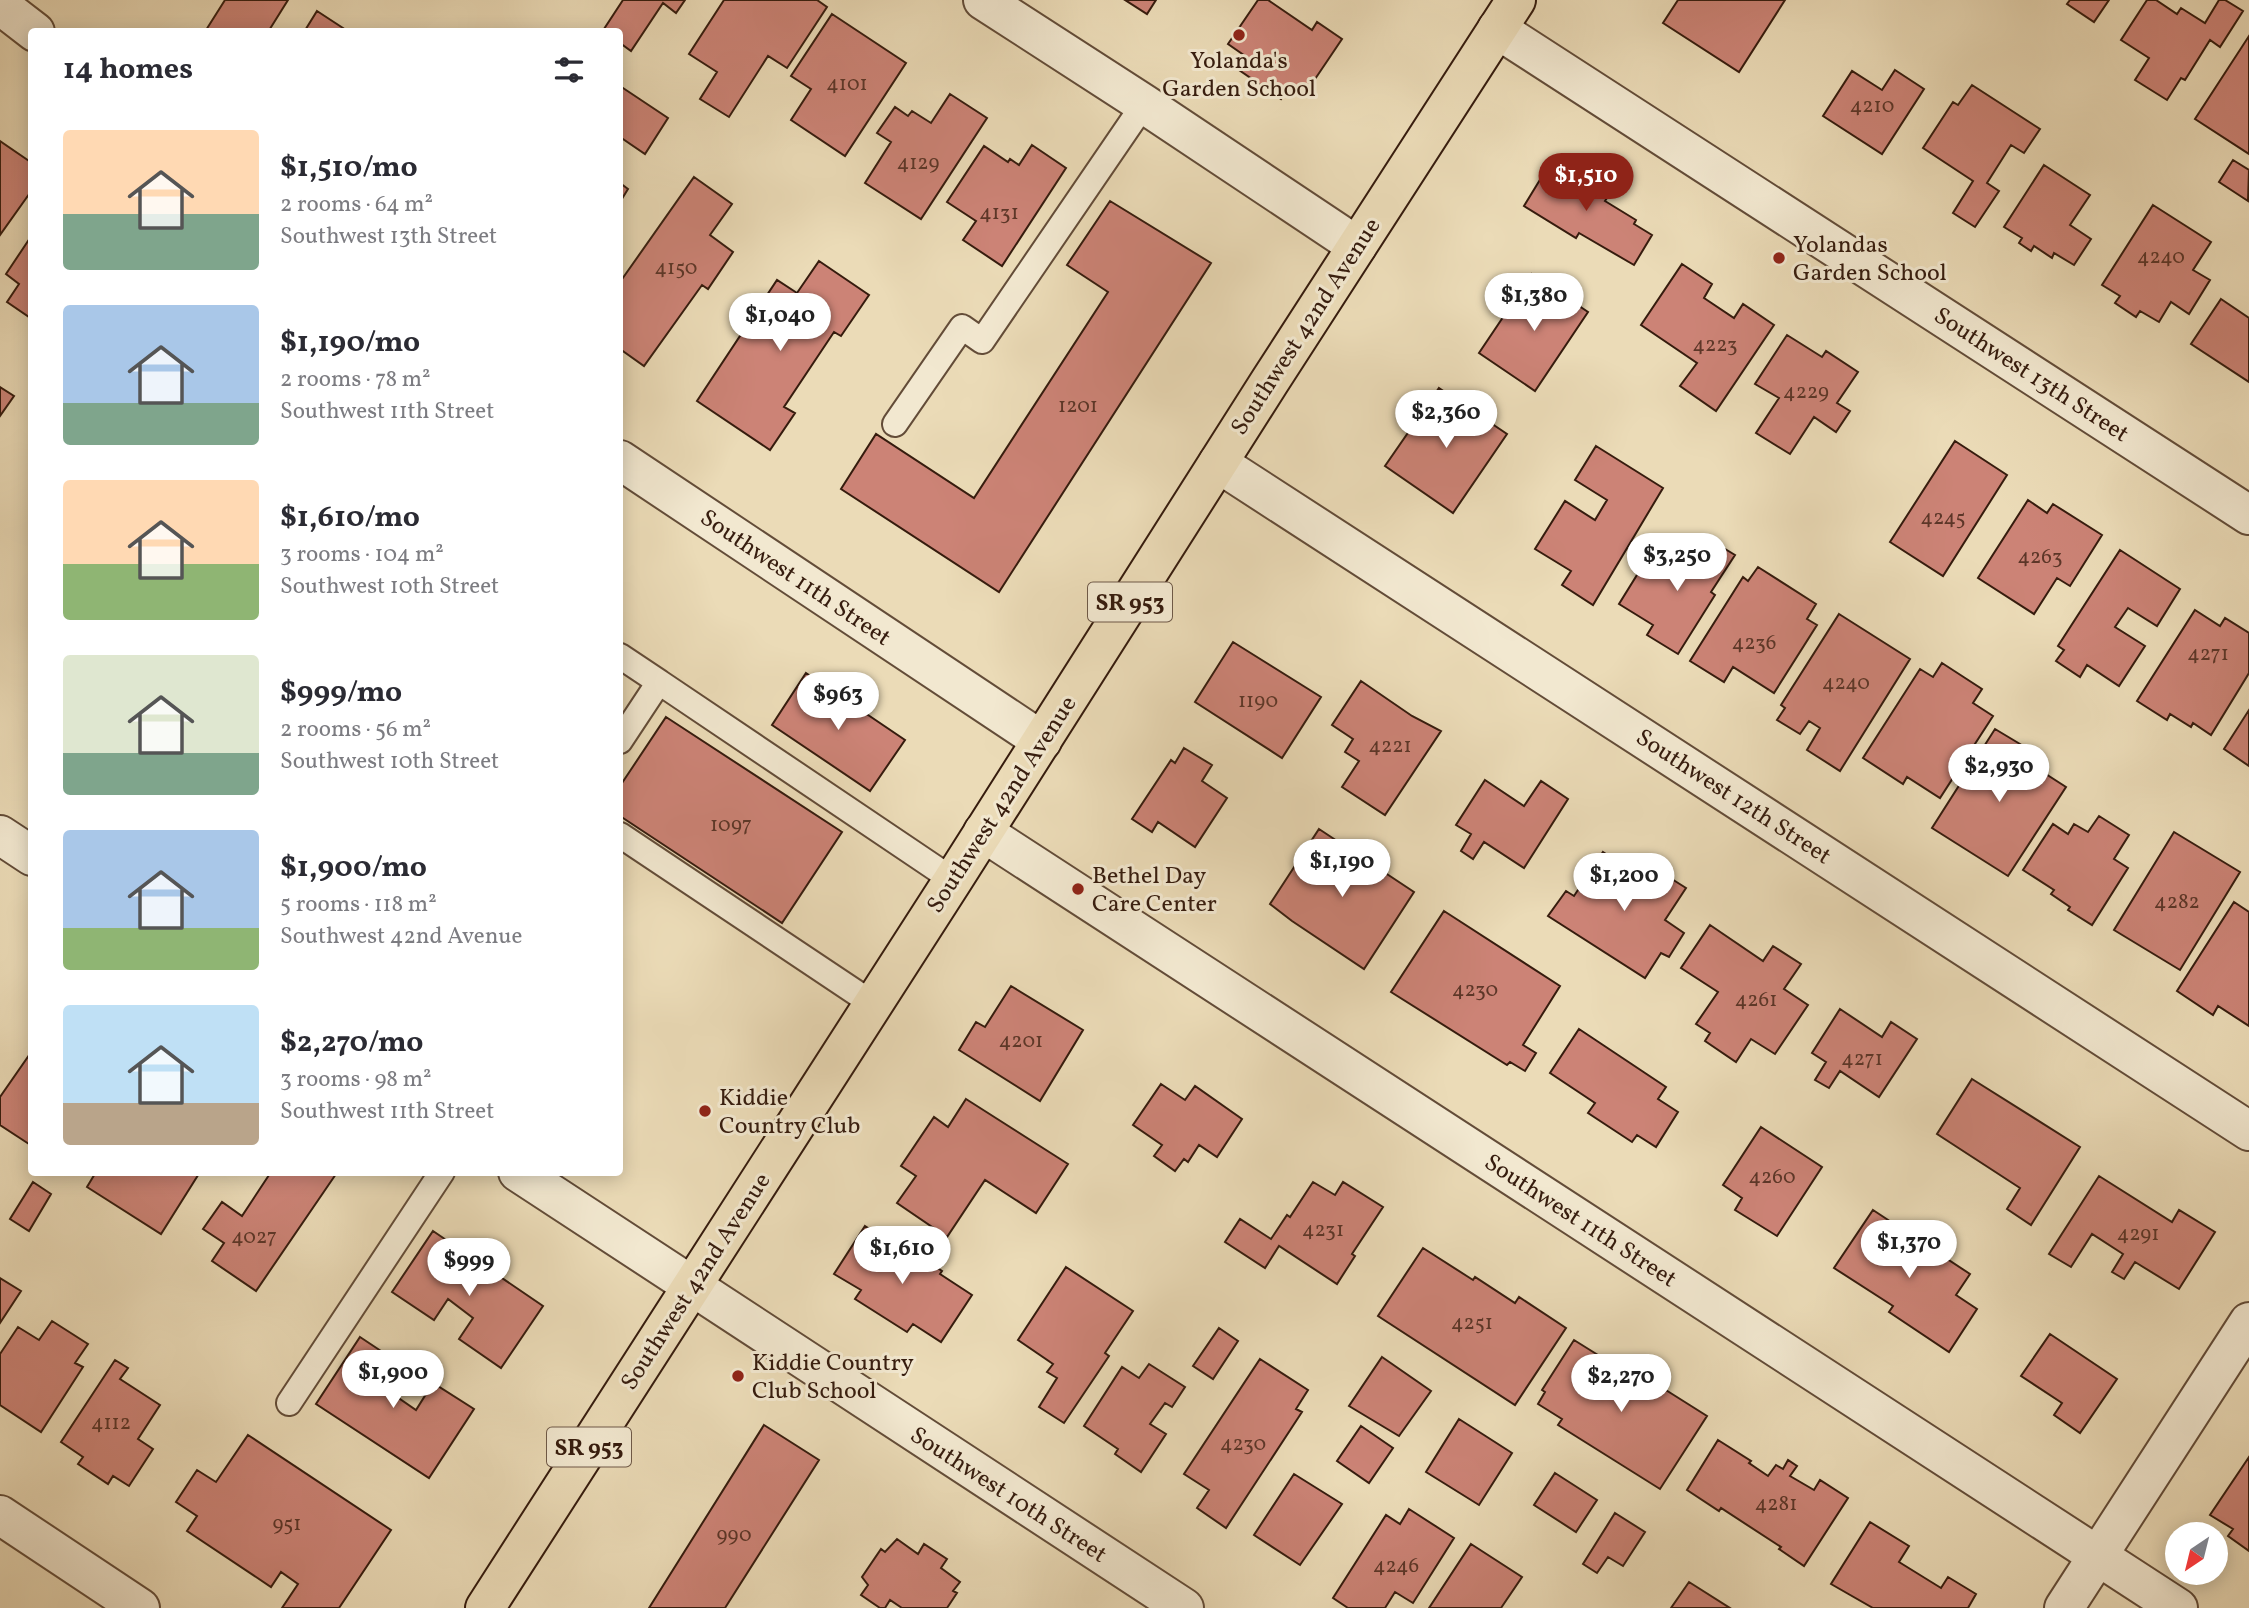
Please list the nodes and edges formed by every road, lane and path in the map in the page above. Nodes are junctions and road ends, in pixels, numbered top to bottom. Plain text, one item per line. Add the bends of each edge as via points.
1 (983, 0) edge
2 (0, 5) edge
3 (1506, 14) edge
4 (30, 28) edge
5 (1144, 104) junction
6 (1357, 246) junction
7 (895, 424) dead end
8 (623, 462) edge
9 (1218, 463) junction
10 (2249, 515) edge
11 (623, 658) edge
12 (659, 681) junction
13 (623, 736) edge
14 (1042, 741) junction
15 (983, 832) junction
16 (0, 835) edge
17 (623, 837) edge
18 (28, 853) edge
19 (953, 880) junction
20 (873, 1004) junction
21 (2249, 1131) edge
22 (440, 1176) edge
23 (524, 1176) edge
24 (692, 1285) junction
25 (2249, 1322) edge
26 (289, 1403) dead end
27 (0, 1515) edge
28 (2098, 1556) junction
29 (140, 1608) edge
30 (485, 1608) edge
31 (1184, 1608) edge
32 (2064, 1608) edge
33 (2178, 1608) edge

1 - 5 street
2 - 4 street
3 - 6 main road, Southwest 42nd Avenue / SR 953
3 - 10 street, Southwest 13th Street
5 - 6 street
5 - 7 lane via 982,341 962,327
6 - 9 main road, Southwest 42nd Avenue / SR 953
8 - 14 street, Southwest 11th Street
9 - 14 main road, Southwest 42nd Avenue / SR 953
9 - 21 street, Southwest 12th Street
11 - 12 lane
12 - 13 lane
12 - 19 lane
14 - 15 main road, Southwest 42nd Avenue / SR 953
15 - 19 main road, Southwest 42nd Avenue / SR 953
15 - 28 street, Southwest 11th Street
16 - 18 street
17 - 20 lane
19 - 20 main road, Southwest 42nd Avenue / SR 953
20 - 24 main road, Southwest 42nd Avenue / SR 953
22 - 26 lane
23 - 24 street, Southwest 10th Street
24 - 30 main road, Southwest 42nd Avenue / SR 953
24 - 31 street, Southwest 10th Street
25 - 28 street
27 - 29 street
28 - 32 street
28 - 33 street, Southwest 11th Street

